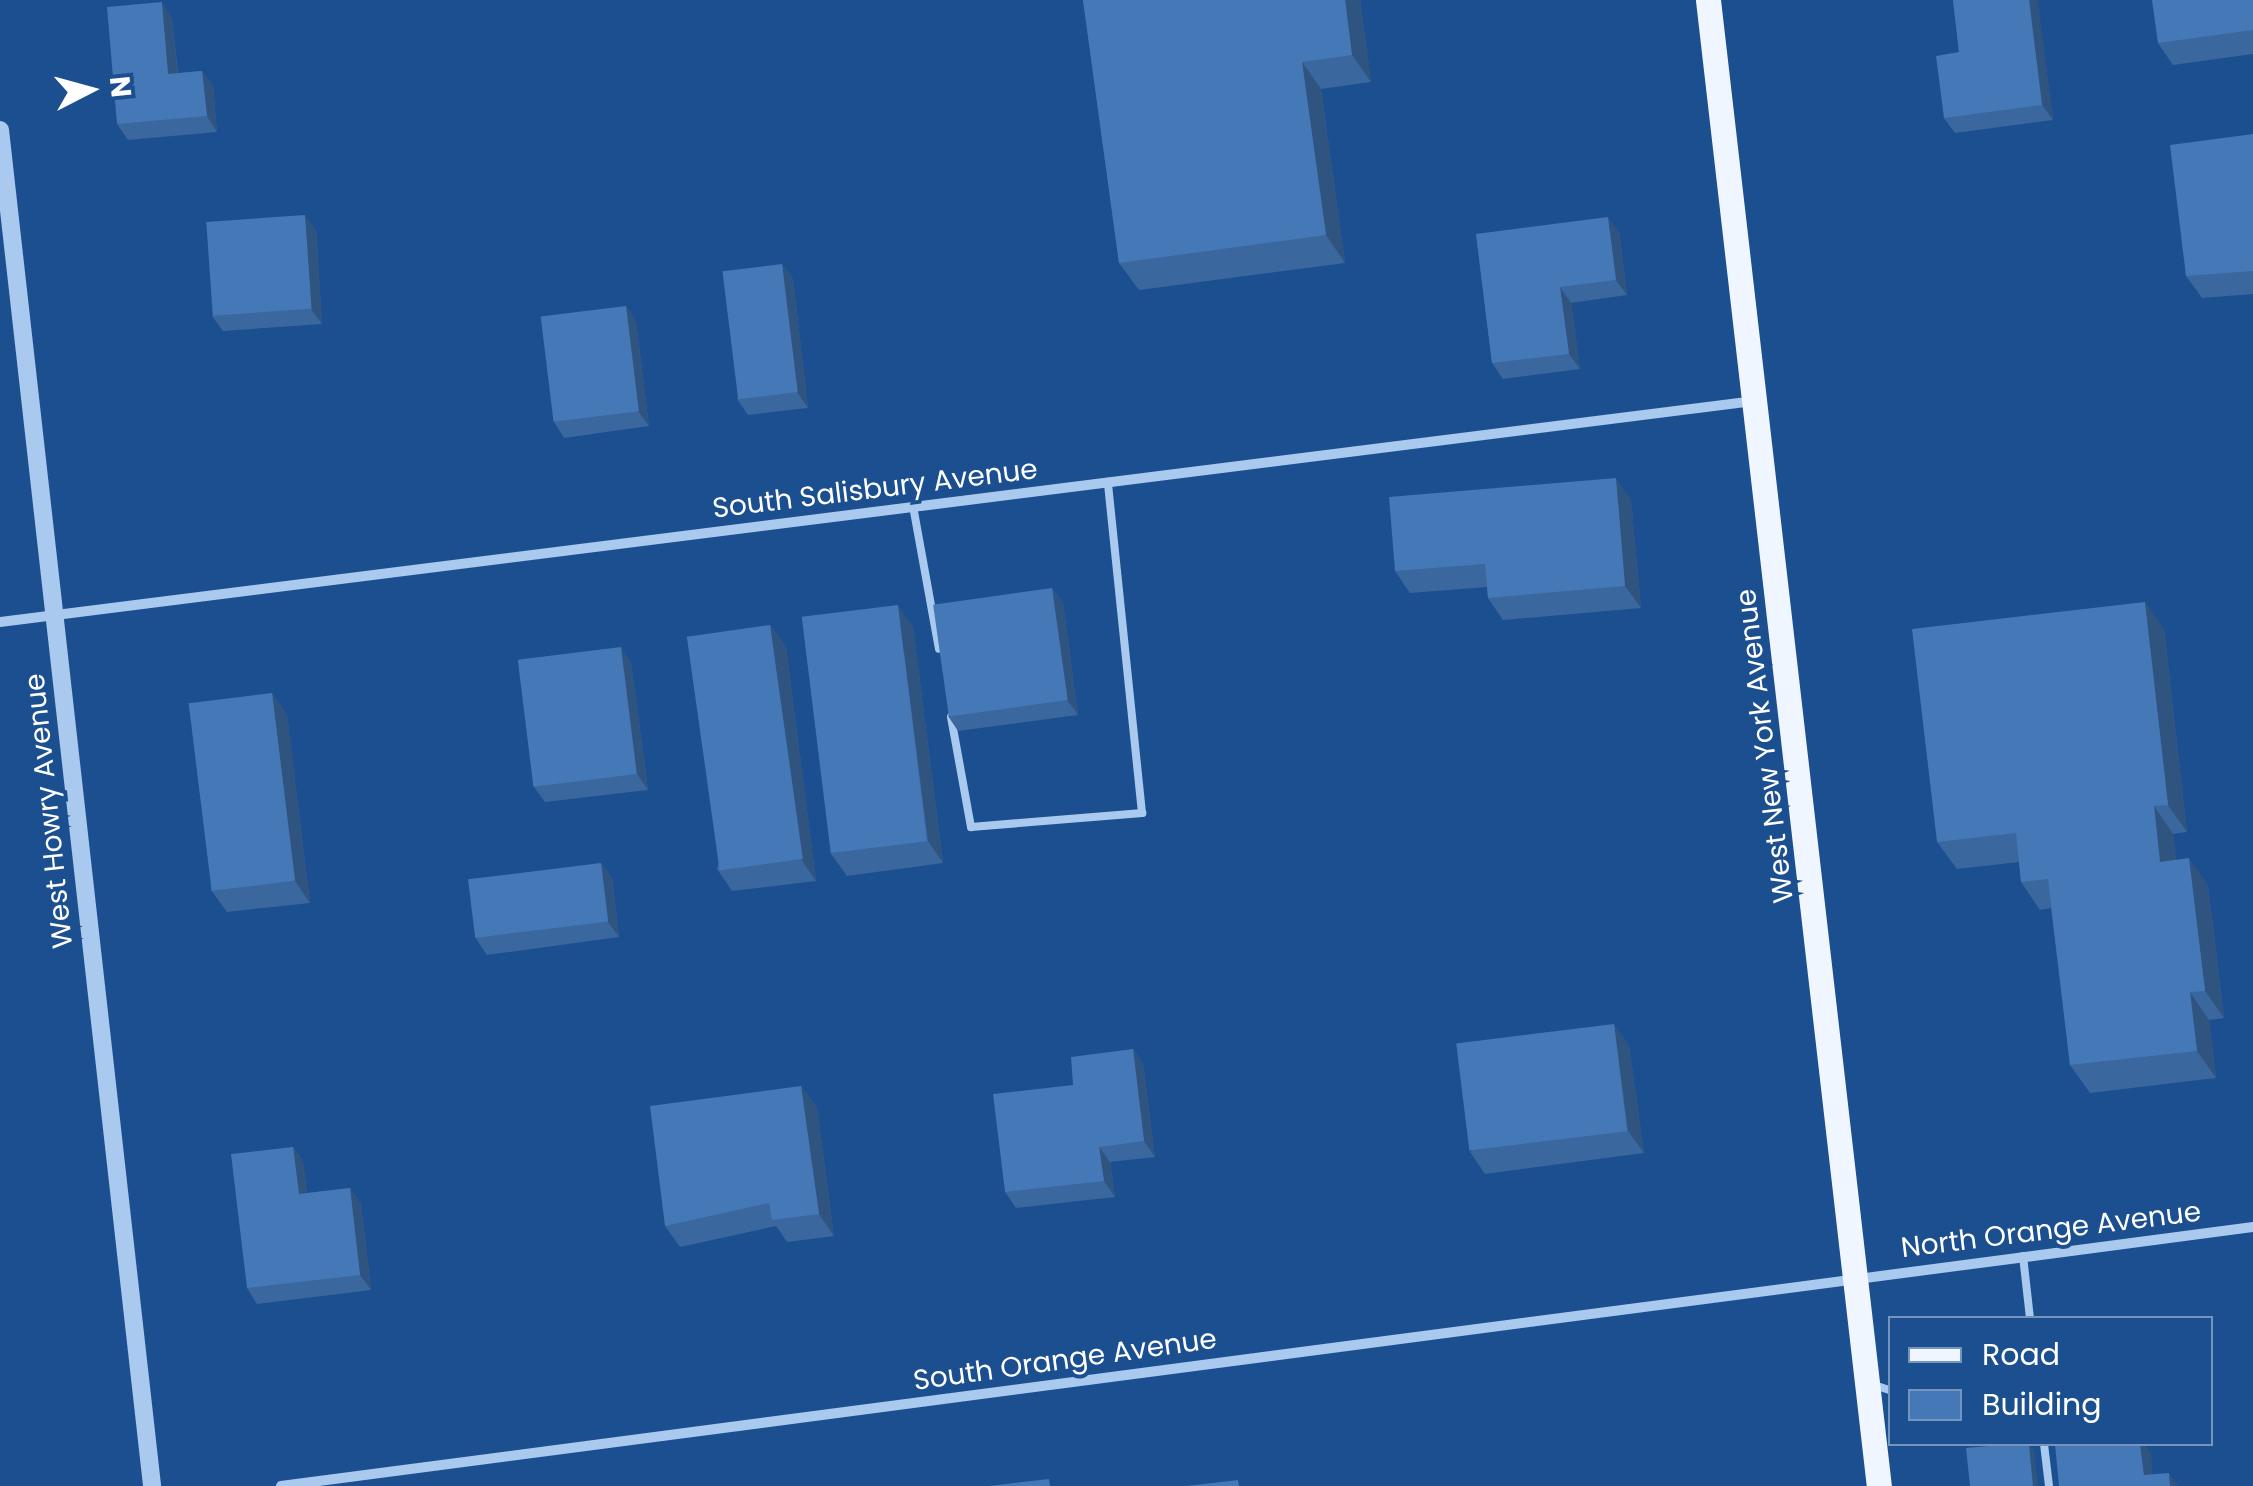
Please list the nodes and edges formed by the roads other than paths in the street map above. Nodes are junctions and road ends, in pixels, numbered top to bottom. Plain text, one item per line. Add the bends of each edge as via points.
1 (1708, 0) edge
2 (0, 130) edge
3 (1755, 401) junction
4 (1108, 482) junction
5 (913, 506) junction
6 (54, 614) junction
7 (0, 622) edge
8 (940, 657) edge
9 (948, 695) edge
10 (2253, 1227) edge
11 (2024, 1256) junction
12 (1855, 1278) junction
13 (2030, 1316) edge
14 (1879, 1386) edge
15 (2044, 1446) edge
16 (152, 1486) edge
17 (281, 1486) edge
18 (1879, 1486) edge
19 (2049, 1486) edge

1 - 3 main road, West New York Avenue
2 - 6 street, West Howry Avenue
3 - 4 street, South Salisbury Avenue
3 - 12 main road, West New York Avenue
4 - 5 street, South Salisbury Avenue
4 - 9 lane via 1142,812 971,827
5 - 6 street, South Salisbury Avenue
5 - 8 lane
6 - 7 street, South Salisbury Avenue
6 - 16 street, West Howry Avenue
10 - 11 street, North Orange Avenue
11 - 12 street, North Orange Avenue
11 - 13 lane
12 - 14 main road, West New York Avenue
12 - 17 street, South Orange Avenue
14 - 18 main road, West New York Avenue
15 - 19 lane

